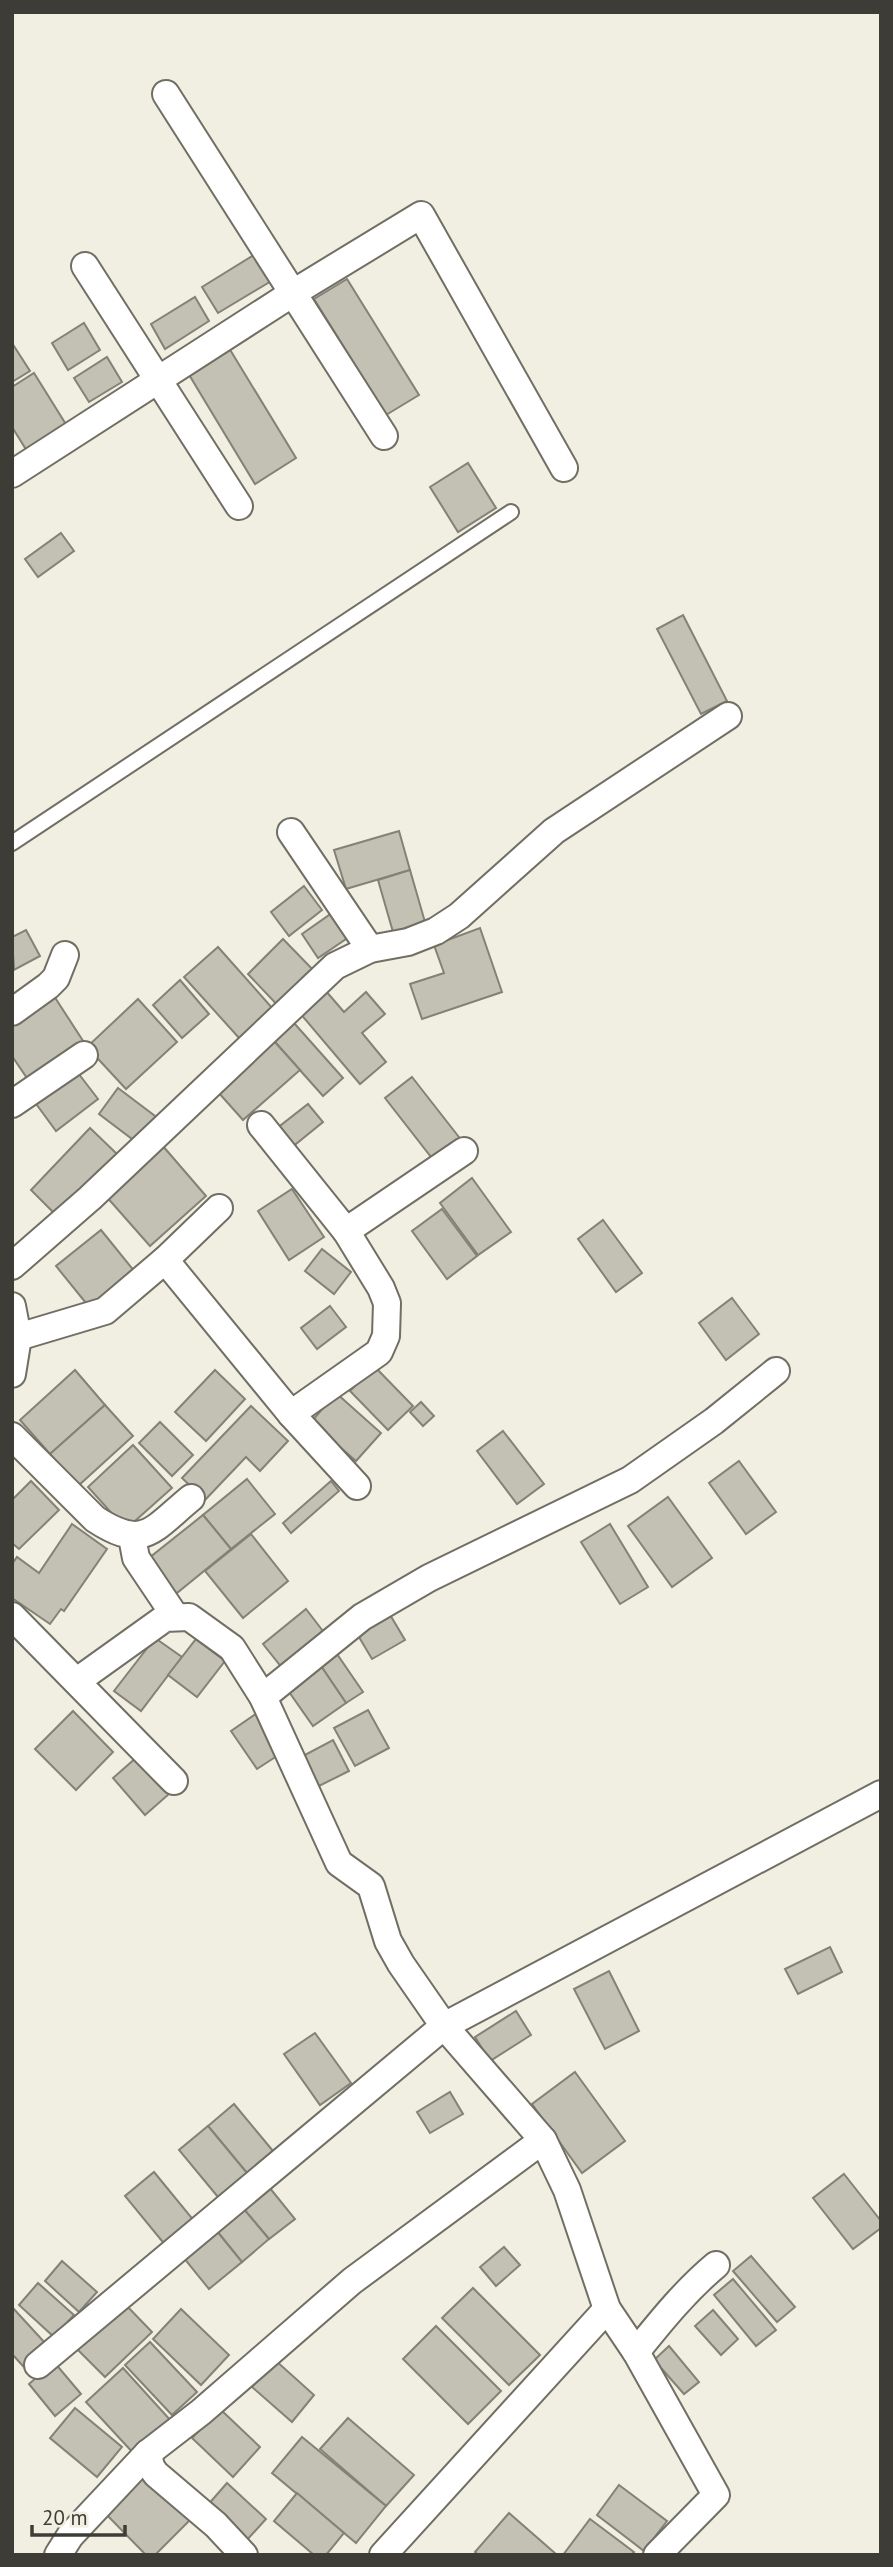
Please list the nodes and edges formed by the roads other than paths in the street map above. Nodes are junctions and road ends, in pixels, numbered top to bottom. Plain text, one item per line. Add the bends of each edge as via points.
1 (166, 94) dead end
2 (85, 266) dead end
3 (293, 293) junction
4 (158, 380) junction
5 (384, 436) dead end
6 (564, 468) dead end
7 (12, 474) edge
8 (239, 506) dead end
9 (511, 512) dead end
10 (729, 716) dead end
11 (291, 832) dead end
12 (12, 843) edge
13 (370, 949) junction
14 (65, 955) dead end
15 (12, 1012) edge
16 (84, 1055) dead end
17 (12, 1104) edge
18 (261, 1125) dead end
19 (464, 1151) dead end
20 (219, 1208) dead end
21 (346, 1231) junction
22 (165, 1260) junction
23 (12, 1266) edge
24 (12, 1306) edge
25 (18, 1337) junction
26 (776, 1371) dead end
27 (12, 1374) edge
28 (292, 1414) junction
29 (12, 1436) edge
30 (356, 1486) dead end
31 (191, 1499) dead end
32 (132, 1537) junction
33 (175, 1616) junction
34 (15, 1623) edge
35 (77, 1681) junction
36 (263, 1697) junction
37 (174, 1781) dead end
38 (881, 1794) edge
39 (444, 2026) junction
40 (543, 2140) junction
41 (716, 2265) dead end
42 (607, 2309) junction
43 (636, 2352) junction
44 (38, 2365) dead end
45 (148, 2453) junction
46 (58, 2555) edge
47 (244, 2555) edge
48 (383, 2555) edge
49 (657, 2555) edge

1 - 3 street
2 - 4 street
3 - 4 street
3 - 5 street
3 - 6 street via 421,215
4 - 7 street
4 - 8 street
9 - 12 lane
10 - 13 street via 554,831 436,931
11 - 13 street
13 - 23 street via 335,966
14 - 15 street via 56,978
16 - 17 street
18 - 21 street
19 - 21 street
20 - 22 street
21 - 28 street via 387,1303 386,1336 379,1352
22 - 25 street via 105,1311
22 - 28 street
24 - 25 street
25 - 27 street
26 - 36 street via 630,1480 429,1578 362,1617
28 - 30 street
29 - 32 street via 95,1519
31 - 32 street via 146,1535
32 - 33 street via 135,1558
33 - 35 street via 158,1622
33 - 36 street via 189,1616 232,1648
34 - 35 street
35 - 37 street
36 - 39 street via 339,1863 371,1886 388,1941
38 - 39 street
39 - 40 street
39 - 44 street
40 - 42 street via 568,2190
40 - 45 street via 352,2281
41 - 43 street via 685,2293
42 - 43 street
42 - 48 street
43 - 49 street via 716,2495
45 - 46 street via 70,2536
45 - 47 street via 156,2474

